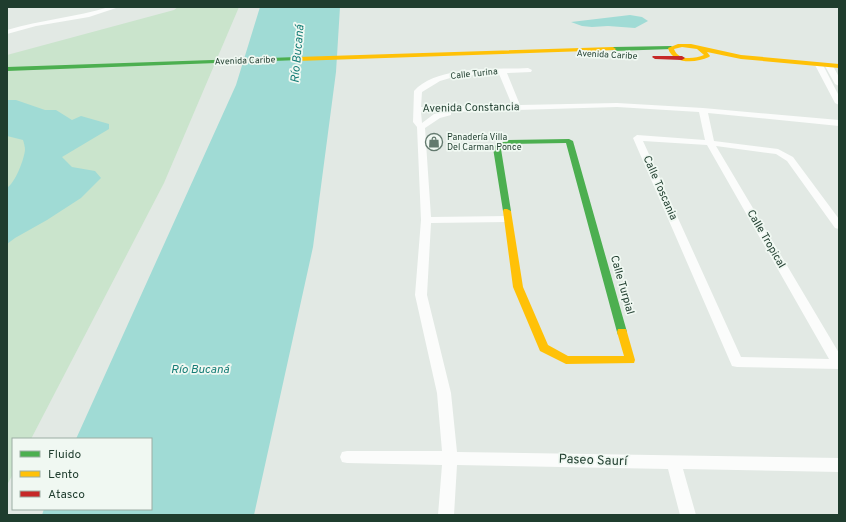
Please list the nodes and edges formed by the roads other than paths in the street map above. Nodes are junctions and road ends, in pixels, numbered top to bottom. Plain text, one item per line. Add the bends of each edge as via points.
1 (116, 7) edge
2 (7, 32) edge
3 (672, 45) junction
4 (702, 49) junction
5 (531, 52) junction
6 (682, 58) junction
7 (702, 59) junction
8 (7, 69) edge
9 (830, 69) edge
10 (528, 70) dead end
11 (502, 71) junction
12 (839, 84) edge
13 (839, 103) edge
14 (517, 107) junction
15 (461, 109) junction
16 (417, 110) junction
17 (703, 110) junction
18 (839, 123) edge
19 (421, 127) junction
20 (710, 143) junction
21 (507, 219) junction
22 (426, 220) junction
23 (839, 226) edge
24 (839, 364) edge
25 (347, 457) dead end
26 (450, 457) junction
27 (674, 464) junction
28 (839, 465) edge
29 (446, 515) edge
30 (688, 515) edge

1 - 2 street
3 - 4 street, Avenida Caribe
3 - 5 street, Avenida Caribe
3 - 6 street via 671,53
4 - 7 street via 707,56
4 - 9 street
5 - 6 street, Avenida Caribe
5 - 8 street, Avenida Caribe
6 - 7 street, Avenida Caribe
7 - 9 street
9 - 12 street
9 - 13 street
10 - 11 street, Calle Turina
11 - 14 street
11 - 16 street, Calle Turina via 457,74 437,79 418,91
14 - 15 street, Avenida Constancia
14 - 17 street, Avenida Constancia via 617,105
15 - 16 street, Avenida Constancia
15 - 19 street via 437,116
16 - 19 street, Avenida Constancia via 417,122
17 - 18 street, Avenida Constancia
17 - 20 street, Calle Tropical
19 - 22 street, Avenida Constancia
20 - 23 street, Calle Toscania via 778,152 790,159
20 - 24 street, Calle Tropical
20 - 24 street, Calle Toscania via 637,138 737,362
21 - 21 street, Calle Turpial via 497,148 508,142 569,140 630,360 566,360 544,348 518,287
21 - 22 street
22 - 26 street, Avenida Constancia via 421,295 444,393
25 - 26 street, Paseo Saurí
26 - 27 street, Paseo Saurí
26 - 29 street, Avenida Constancia
27 - 28 street, Paseo Saurí
27 - 30 street

